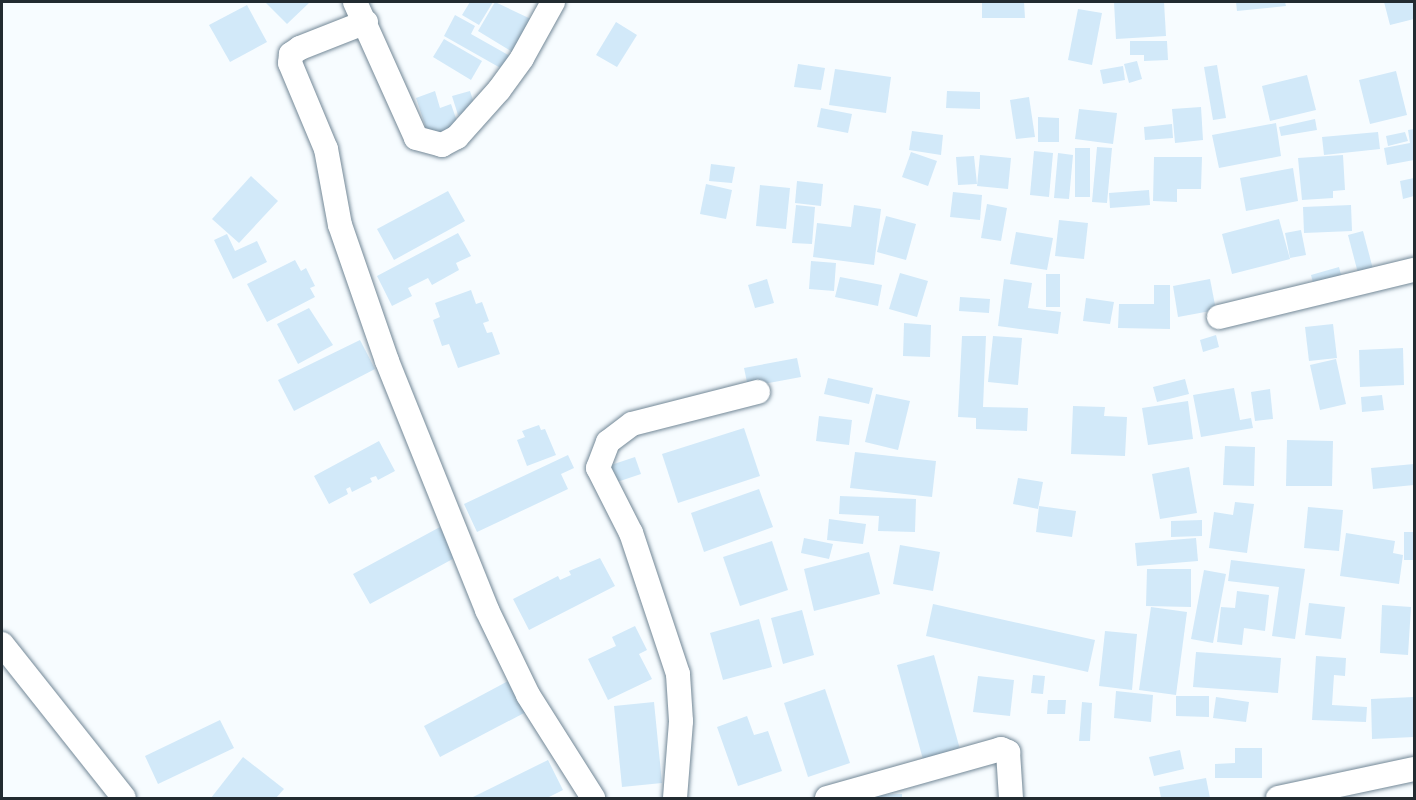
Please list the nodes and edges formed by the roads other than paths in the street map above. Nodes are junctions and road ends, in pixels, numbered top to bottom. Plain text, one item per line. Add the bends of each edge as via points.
1 (553, 2) edge
2 (360, 12) edge
3 (1414, 270) edge
4 (1219, 317) dead end
5 (758, 392) dead end
6 (2, 644) edge
7 (1414, 769) edge
8 (124, 798) edge
9 (593, 798) edge
10 (675, 798) edge
11 (827, 798) edge
12 (1011, 798) edge
13 (1278, 798) edge

1 - 2 street via 499,90 457,137 442,145 417,138
2 - 9 street via 291,54 290,63 326,149 340,225 387,361 487,610 528,695
3 - 4 street
5 - 10 street via 632,424 608,442 598,468 631,533 678,674 681,722
6 - 8 street
7 - 13 street
11 - 12 street via 1001,749 1008,752

